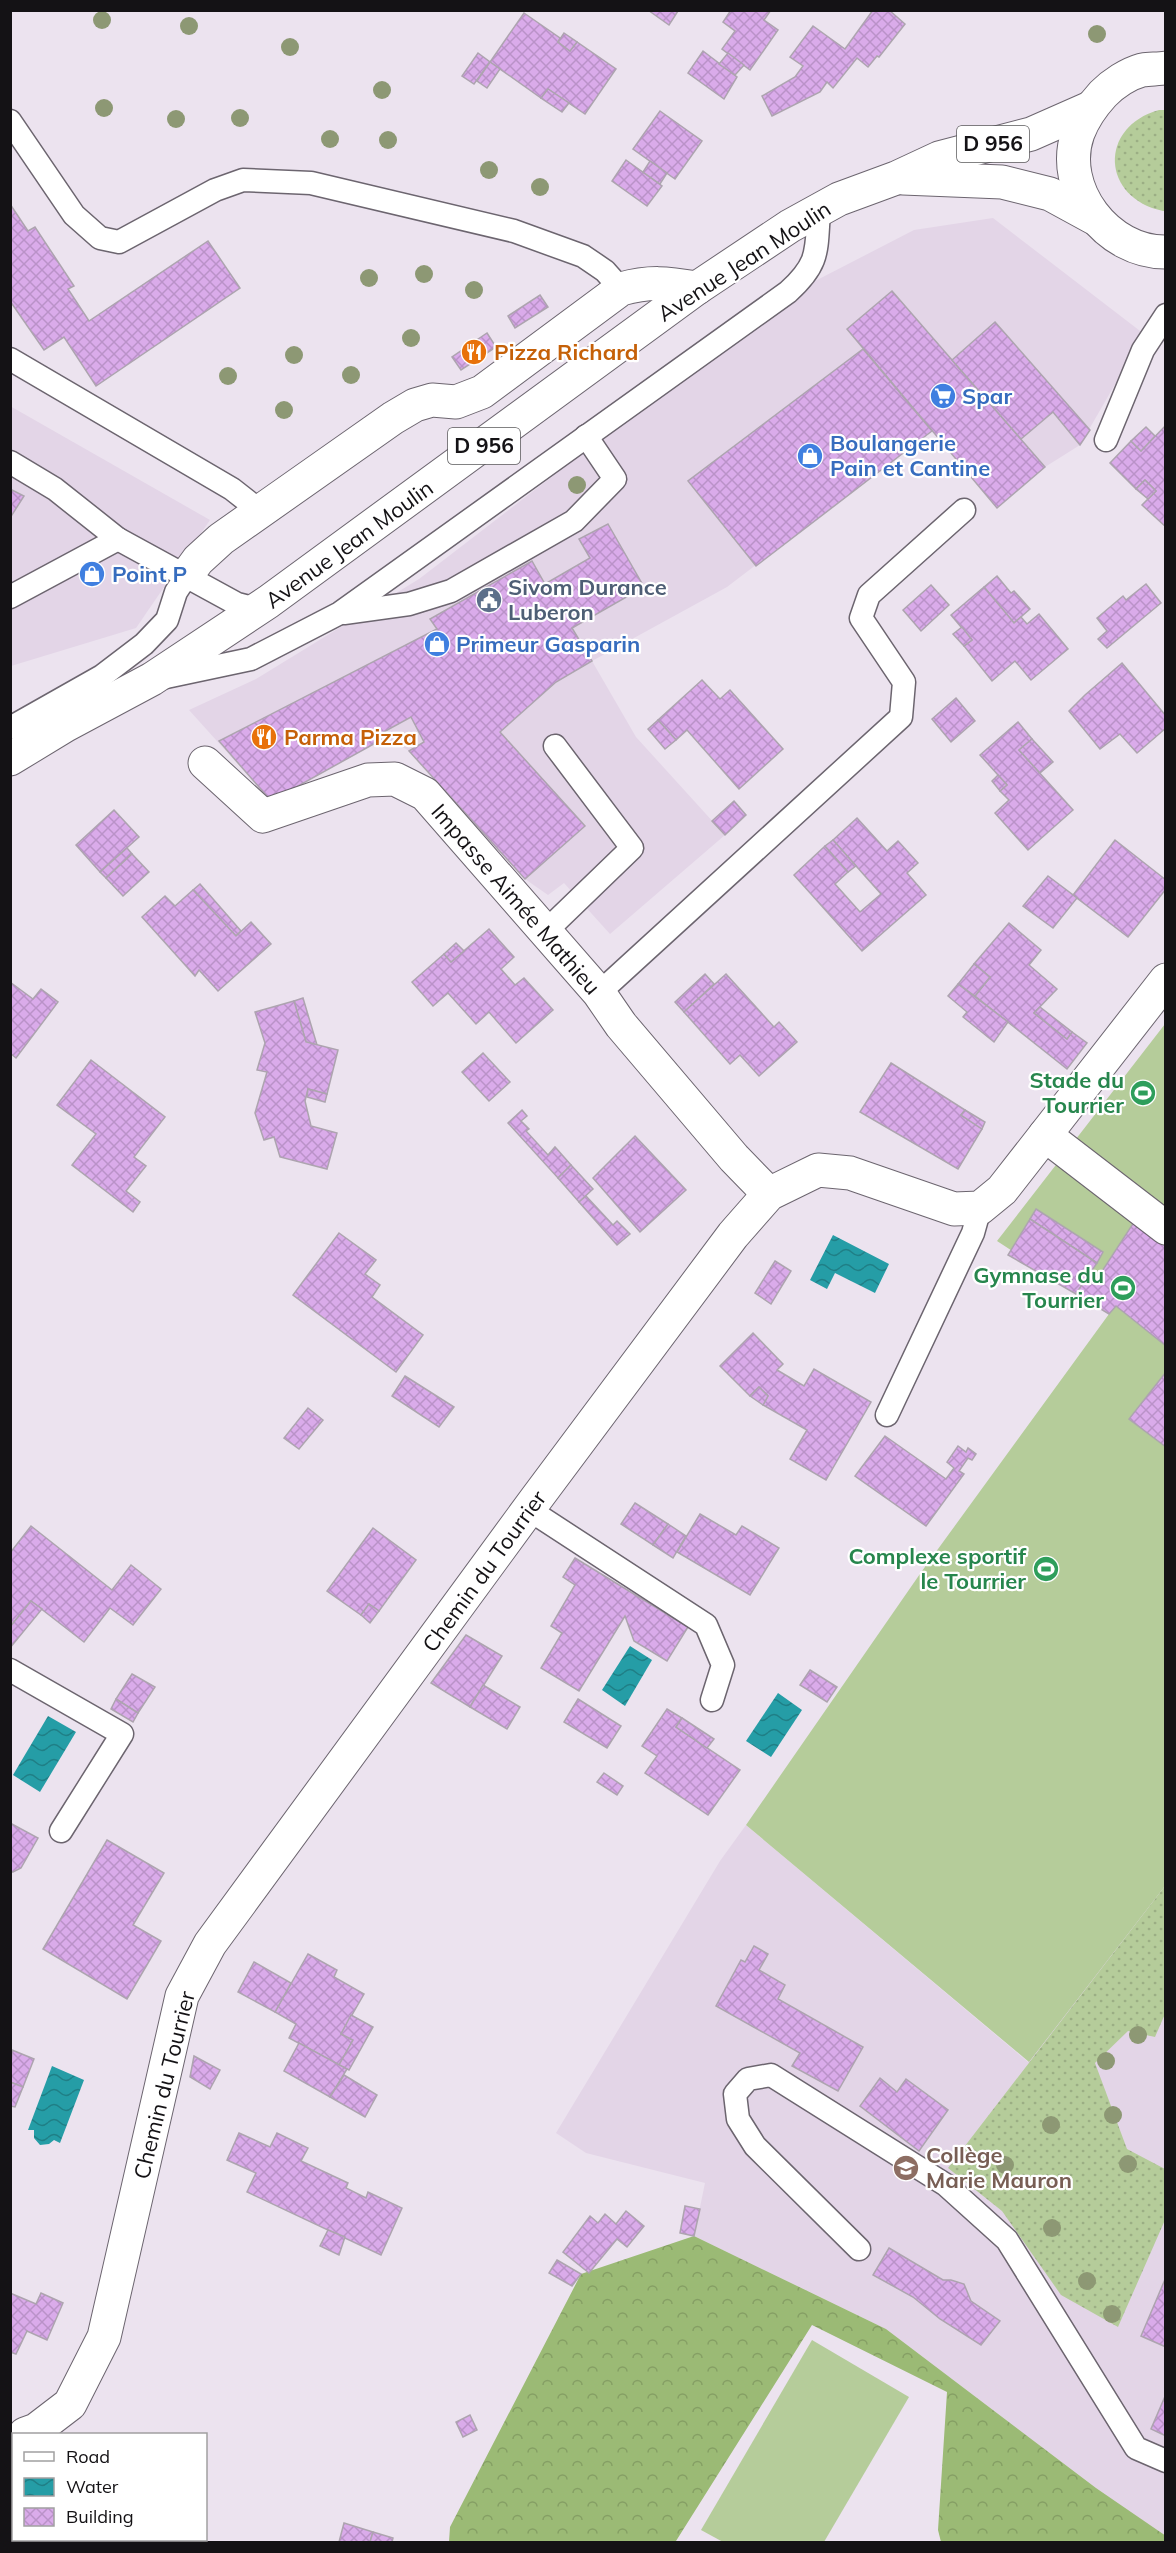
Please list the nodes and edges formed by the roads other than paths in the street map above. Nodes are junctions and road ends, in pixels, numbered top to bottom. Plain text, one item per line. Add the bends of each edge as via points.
1 (1166, 68) edge
2 (1090, 108) junction
3 (10, 121) edge
4 (896, 178) junction
5 (819, 210) junction
6 (1094, 218) junction
7 (1161, 260) edge
8 (697, 288) junction
9 (621, 289) junction
10 (1166, 315) edge
11 (10, 359) edge
12 (586, 436) junction
13 (1106, 440) dead end
14 (10, 462) edge
15 (964, 510) dead end
16 (260, 512) junction
17 (118, 539) junction
18 (188, 575) junction
19 (10, 597) edge
20 (257, 609) junction
21 (340, 613) junction
22 (152, 680) junction
23 (66, 725) junction
24 (10, 728) edge
25 (10, 737) edge
26 (555, 746) dead end
27 (10, 759) edge
28 (205, 763) dead end
29 (545, 932) junction
30 (1166, 980) edge
31 (599, 993) junction
32 (1045, 1135) junction
33 (769, 1194) junction
34 (980, 1208) junction
35 (1166, 1228) edge
36 (887, 1415) dead end
37 (528, 1509) junction
38 (10, 1670) edge
39 (712, 1700) dead end
40 (61, 1831) dead end
41 (859, 2248) dead end
42 (26, 2433) edge
43 (1166, 2461) edge

1 - 2 street via 1141,70 1112,85
2 - 4 street, Avenue Jean Moulin / D 956 via 1031,134 939,158
2 - 6 street via 1078,135 1074,164 1080,193
3 - 9 lane via 74,215 100,238 119,243 215,190 243,180 311,183 514,231 583,256 605,271
4 - 5 street, Avenue Jean Moulin / D 956
4 - 6 street, Avenue Jean Moulin / D 956 via 1002,182 1050,194
5 - 8 street, Avenue Jean Moulin / D 956
5 - 12 lane via 811,270 802,280
6 - 7 street via 1127,244
8 - 9 street via 654,282
8 - 20 street, Avenue Jean Moulin / D 956
9 - 16 street via 482,392 456,402 432,400 415,405
10 - 13 lane via 1143,350
11 - 16 lane via 232,489
12 - 21 lane
12 - 21 lane via 615,479 574,521 451,591 409,604
14 - 17 lane via 55,489
15 - 31 lane via 868,595 861,618 904,682 901,717
16 - 18 street via 198,560
17 - 18 lane
17 - 19 lane
18 - 20 lane via 237,604
18 - 24 lane via 176,592 167,620 144,644 102,676
20 - 22 street, Avenue Jean Moulin / D 956
21 - 22 lane via 251,659
22 - 23 street, Avenue Jean Moulin / D 956
23 - 25 street, Avenue Jean Moulin / D 956
23 - 27 street, Avenue Jean Moulin / D 956
26 - 29 lane via 632,848
28 - 29 street, Impasse Aimée Mathieu via 263,816 368,780 394,779 424,794
29 - 31 street, Impasse Aimée Mathieu
30 - 32 street
31 - 33 street, Impasse Aimée Mathieu via 734,1158
32 - 34 street via 1002,1190
32 - 35 street
33 - 34 street, Chemin du Tourrier via 818,1170 850,1173 954,1209
33 - 37 street, Chemin du Tourrier
34 - 36 lane
37 - 39 lane via 706,1625 723,1665
37 - 42 street, Chemin du Tourrier via 210,1944 182,1996 104,2337 70,2404
38 - 40 lane via 122,1734
41 - 43 lane via 754,2146 738,2119 735,2094 748,2079 771,2075 946,2185 1007,2240 1136,2448

